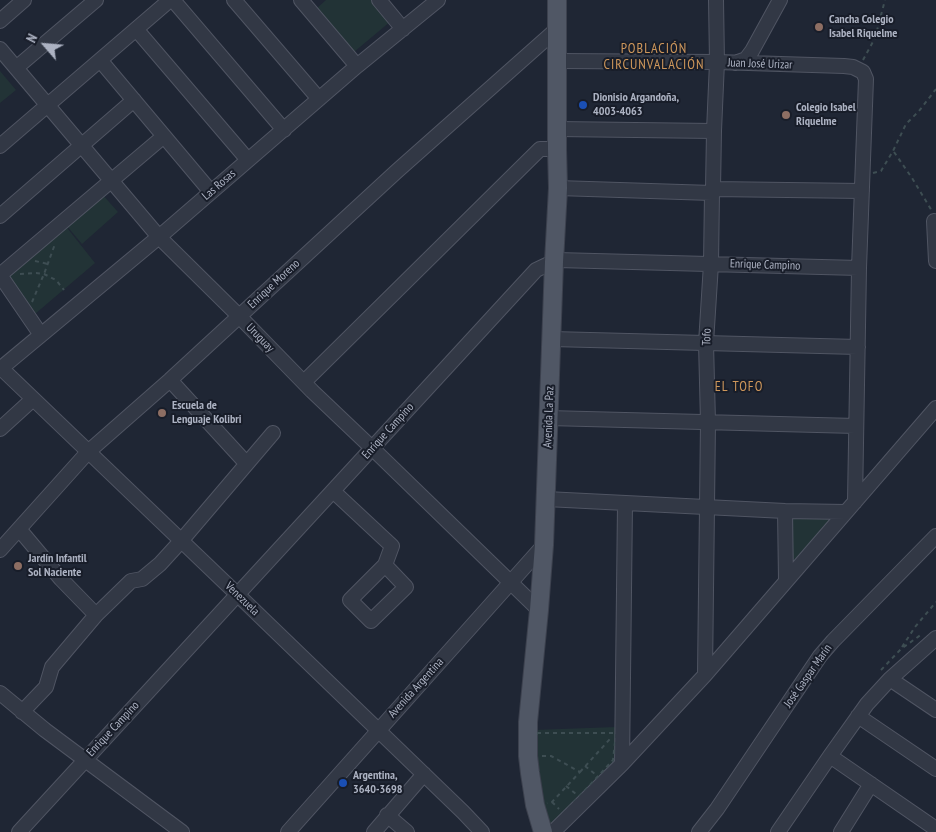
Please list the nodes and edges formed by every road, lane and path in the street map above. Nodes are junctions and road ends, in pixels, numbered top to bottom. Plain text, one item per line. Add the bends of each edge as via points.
1 (24, 0) edge
2 (96, 0) edge
3 (234, 0) edge
4 (301, 0) edge
5 (379, 0) edge
6 (438, 0) edge
7 (557, 0) edge
8 (716, 0) edge
9 (780, 0) edge
10 (886, 0) edge
11 (169, 1) edge
12 (0, 21) edge
13 (403, 29) junction
14 (557, 29) junction
15 (136, 30) junction
16 (0, 49) edge
17 (100, 60) junction
18 (557, 61) junction
19 (716, 62) junction
20 (733, 63) junction
21 (357, 66) junction
22 (16, 68) junction
23 (858, 68) junction
24 (936, 89) edge
25 (318, 99) junction
26 (134, 100) junction
27 (48, 105) junction
28 (557, 129) junction
29 (284, 130) junction
30 (714, 131) junction
31 (164, 136) junction
32 (0, 146) edge
33 (82, 146) junction
34 (557, 149) junction
35 (893, 151) junction
36 (248, 160) junction
37 (862, 176) junction
38 (111, 181) junction
39 (558, 188) junction
40 (712, 191) junction
41 (862, 191) junction
42 (211, 192) junction
43 (0, 216) edge
44 (935, 219) edge
45 (63, 222) junction
46 (159, 237) junction
47 (936, 261) edge
48 (554, 262) junction
49 (711, 264) junction
50 (859, 268) junction
51 (44, 274) junction
52 (0, 275) edge
53 (64, 290) dead end
54 (27, 314) junction
55 (239, 316) junction
56 (41, 335) junction
57 (552, 339) junction
58 (706, 343) junction
59 (858, 347) junction
60 (0, 368) edge
61 (170, 380) junction
62 (304, 382) junction
63 (33, 399) junction
64 (936, 408) edge
65 (548, 418) junction
66 (708, 422) junction
67 (856, 426) junction
68 (0, 429) edge
69 (273, 433) dead end
70 (372, 448) junction
71 (88, 452) junction
72 (246, 463) junction
73 (333, 491) junction
74 (546, 499) junction
75 (625, 504) junction
76 (850, 507) junction
77 (707, 508) junction
78 (785, 511) junction
79 (18, 529) junction
80 (936, 536) edge
81 (181, 541) junction
82 (544, 545) junction
83 (0, 550) edge
84 (386, 565) dead end
85 (786, 580) junction
86 (511, 583) junction
87 (238, 594) junction
88 (936, 602) edge
89 (539, 610) junction
90 (96, 615) junction
91 (933, 644) edge
92 (901, 649) dead end
93 (705, 675) junction
94 (890, 679) junction
95 (0, 693) edge
96 (936, 710) edge
97 (22, 712) junction
98 (858, 716) junction
99 (378, 730) junction
100 (537, 733) dead end
101 (616, 733) junction
102 (534, 755) dead end
103 (542, 756) dead end
104 (830, 756) junction
105 (85, 760) junction
106 (622, 764) junction
107 (586, 766) junction
108 (936, 769) edge
109 (580, 772) junction
110 (424, 774) junction
111 (598, 777) junction
112 (871, 784) junction
113 (566, 786) junction
114 (579, 797) junction
115 (552, 802) junction
116 (542, 804) junction
117 (563, 814) junction
118 (387, 815) junction
119 (936, 829) edge
120 (26, 830) edge
121 (182, 832) edge
122 (288, 832) edge
123 (374, 832) edge
124 (406, 832) edge
125 (482, 832) edge
126 (543, 832) edge
127 (554, 832) edge
128 (699, 832) edge
129 (778, 832) edge
130 (841, 832) edge

1 - 12 street
2 - 22 street
3 - 25 street
4 - 21 street
5 - 13 street
6 - 13 street, Las Rosas
7 - 14 main road, Avenida La Paz
8 - 19 street, Tofo
9 - 20 street via 752,51 746,59
10 - 23 path via 875,38
11 - 15 street
11 - 29 street
13 - 21 street, Las Rosas
14 - 18 main road, Avenida La Paz
14 - 55 street, Enrique Moreno
15 - 17 street
15 - 36 street
16 - 22 street, Uruguay
17 - 26 street
17 - 27 street
18 - 19 street, Juan José Urizar
18 - 28 main road, Avenida La Paz
19 - 20 street, Juan José Urizar
19 - 30 street, Tofo
20 - 23 street, Juan José Urizar
21 - 25 street, Las Rosas
22 - 27 street, Uruguay
23 - 37 street via 866,79
24 - 35 path via 906,124
25 - 29 street, Las Rosas
26 - 31 street
26 - 33 street
27 - 32 street
27 - 33 street, Uruguay
28 - 30 street
28 - 34 main road, Avenida La Paz
29 - 36 street, Las Rosas
30 - 40 street, Tofo
31 - 38 street
31 - 42 street
33 - 38 street, Uruguay
33 - 43 street
34 - 39 main road, Avenida La Paz
34 - 62 street via 540,149
35 - 37 path via 881,171
35 - 44 path
36 - 42 street, Las Rosas
37 - 41 street
38 - 45 street
38 - 46 street, Uruguay
39 - 40 street
39 - 48 main road, Avenida La Paz
40 - 41 street
40 - 49 street, Tofo
41 - 50 street
42 - 46 street, Las Rosas
44 - 47 street
45 - 51 path
45 - 52 street
46 - 55 street, Uruguay
46 - 56 street, Las Rosas
48 - 49 street, Enrique Campino
48 - 57 main road, Avenida La Paz
48 - 70 street, Enrique Campino via 530,275
49 - 50 street, Enrique Campino
49 - 58 street, Tofo
50 - 59 street
51 - 52 path
51 - 53 path via 56,280
51 - 54 path
52 - 54 street
54 - 56 street
55 - 61 street, Enrique Moreno
55 - 62 street, Uruguay
56 - 60 street, Las Rosas
57 - 58 street
57 - 65 main road, Avenida La Paz
58 - 59 street
58 - 66 street, Tofo
59 - 67 street
60 - 63 street, Venezuela
61 - 71 street, Enrique Moreno
61 - 72 street
62 - 70 street, Uruguay
63 - 68 street
63 - 71 street, Venezuela
64 - 76 street
65 - 66 street
65 - 74 main road, Avenida La Paz
66 - 67 street
66 - 77 street, Tofo
67 - 76 street
69 - 72 street
70 - 73 street, Enrique Campino
70 - 86 street, Uruguay
71 - 79 street, Enrique Moreno
71 - 81 street, Venezuela
72 - 81 street
73 - 84 street via 392,546
73 - 87 street, Enrique Campino
74 - 75 street
74 - 82 main road, Avenida La Paz
75 - 77 street
75 - 106 street
76 - 78 street
76 - 85 street
77 - 78 street
77 - 93 street, Tofo
78 - 85 street
79 - 83 street, Enrique Moreno
79 - 90 street
80 - 128 street, José Gaspar Marín via 820,656
81 - 87 street, Venezuela
81 - 90 street via 160,564 142,579 131,581
82 - 86 street, Avenida Argentina
82 - 89 main road, Avenida La Paz
85 - 93 street
86 - 89 street, Uruguay
86 - 99 street, Avenida Argentina
87 - 99 street, Venezuela
87 - 105 street, Enrique Campino
88 - 92 path
89 - 126 main road, Avenida La Paz via 528,739 532,789
90 - 97 street via 52,666 46,686
91 - 94 street
93 - 106 street
94 - 96 street
94 - 98 street
95 - 97 street
97 - 105 street
98 - 104 street
98 - 108 street
99 - 110 street, Venezuela
99 - 122 street, Avenida Argentina
100 - 101 path
101 - 107 path
101 - 111 path via 613,760
102 - 116 path
103 - 109 path via 551,756
104 - 112 street
104 - 129 street
105 - 120 street, Enrique Campino
105 - 121 street
106 - 127 street
107 - 109 path
107 - 111 path
109 - 113 path
110 - 118 street
110 - 125 street, Venezuela
111 - 114 path
112 - 119 street
112 - 130 street
113 - 114 path
113 - 115 path
114 - 117 path
115 - 116 path
115 - 117 path
116 - 117 path via 549,829
118 - 123 street
118 - 124 street

